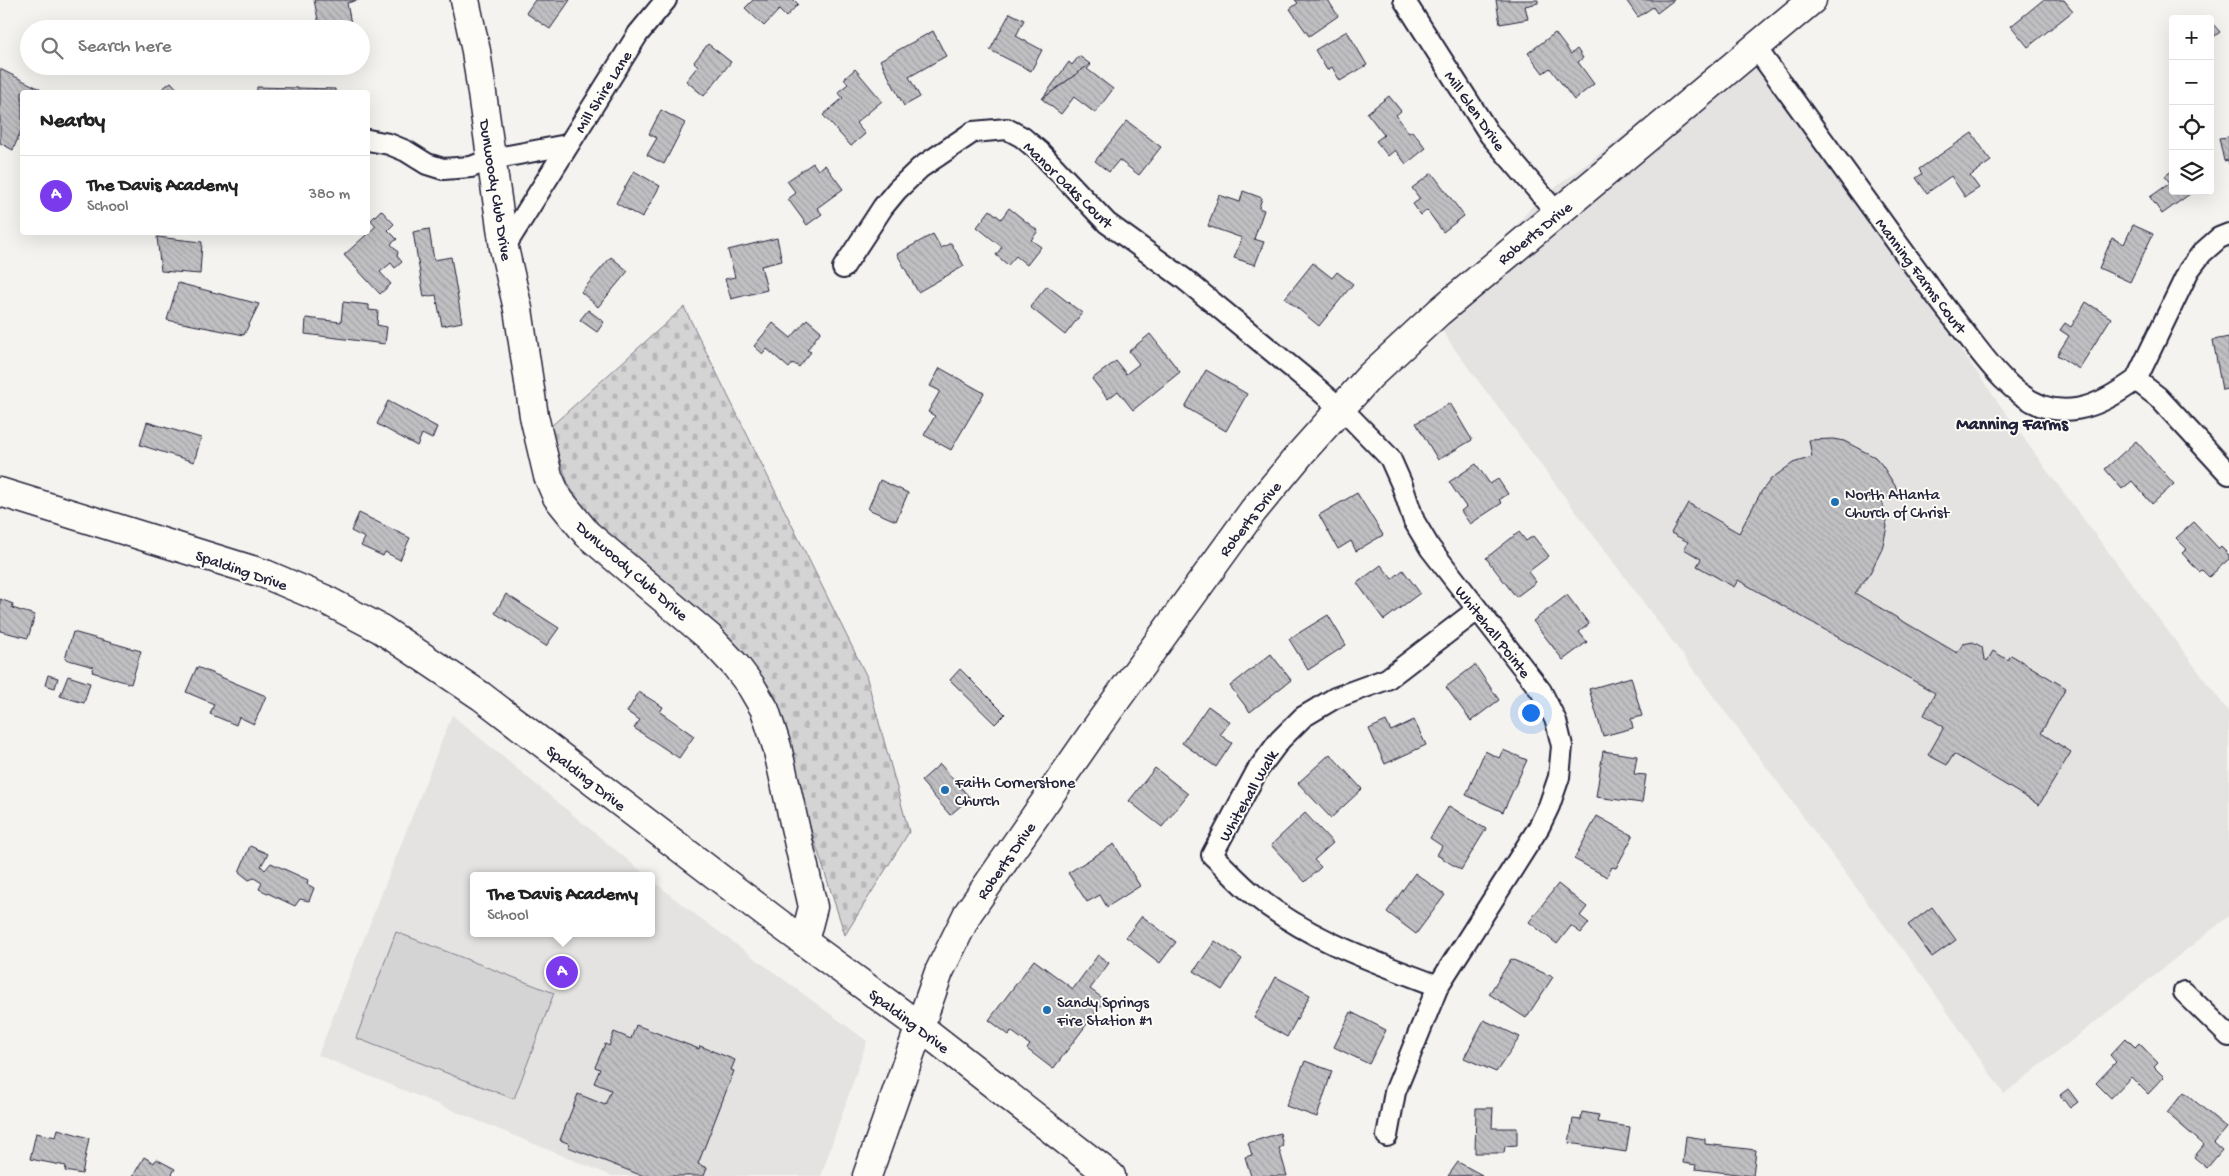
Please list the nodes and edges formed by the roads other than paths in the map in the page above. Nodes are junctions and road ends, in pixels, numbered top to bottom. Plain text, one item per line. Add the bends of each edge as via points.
1 (464, 0) edge
2 (666, 0) edge
3 (1404, 0) edge
4 (1812, 0) edge
5 (1756, 48) junction
6 (370, 140) edge
7 (567, 145) junction
8 (492, 159) junction
9 (1557, 212) junction
10 (2229, 234) edge
11 (504, 248) junction
12 (843, 268) dead end
13 (2136, 380) junction
14 (1335, 404) junction
15 (2229, 474) edge
16 (0, 492) edge
17 (1478, 610) junction
18 (804, 941) junction
19 (1438, 986) junction
20 (2184, 992) dead end
21 (919, 1026) junction
22 (2229, 1036) edge
23 (1387, 1136) dead end
24 (867, 1176) edge
25 (1111, 1176) edge

1 - 8 street, Dunwoody Club Drive via 476,51
2 - 7 street, Mill Shire Lane via 638,34
3 - 9 street, Mill Glen Drive via 1490,135
4 - 5 street, Roberts Drive
5 - 9 street, Roberts Drive
5 - 13 street, Manning Farms Court via 1937,299 1994,370 2019,394 2043,406 2091,407
6 - 8 street, Mill Shire Lane via 389,144 443,169 471,167
7 - 8 street, Mill Shire Lane
7 - 11 street
8 - 11 street, Dunwoody Club Drive
9 - 14 street, Roberts Drive
10 - 13 street, Manning Farms Court via 2202,253 2189,270
11 - 18 street, Dunwoody Club Drive via 518,308 541,451 558,497 588,534 709,637 736,666 765,710 777,747 813,907
12 - 14 street, Manor Oaks Court via 883,207 920,168 973,132 1007,129 1040,152 1107,223 1183,278
13 - 15 street via 2158,397
14 - 17 street, Whitehall Pointe via 1390,458 1414,521 1430,548
14 - 21 street, Roberts Drive via 1210,568 968,913 939,972
16 - 18 street, Spalding Drive via 265,574 324,599 381,629 481,696
17 - 19 street, Whitehall Pointe via 1541,691 1556,721 1562,746 1559,777 1539,827
17 - 19 street, Whitehall Walk via 1387,679 1335,698 1303,717 1280,740 1258,771 1212,855 1253,895 1305,930
18 - 21 street, Spalding Drive
19 - 23 street, Whitehall Pointe via 1395,1092
20 - 22 street
21 - 24 street, Roberts Drive
21 - 25 street, Spalding Drive

